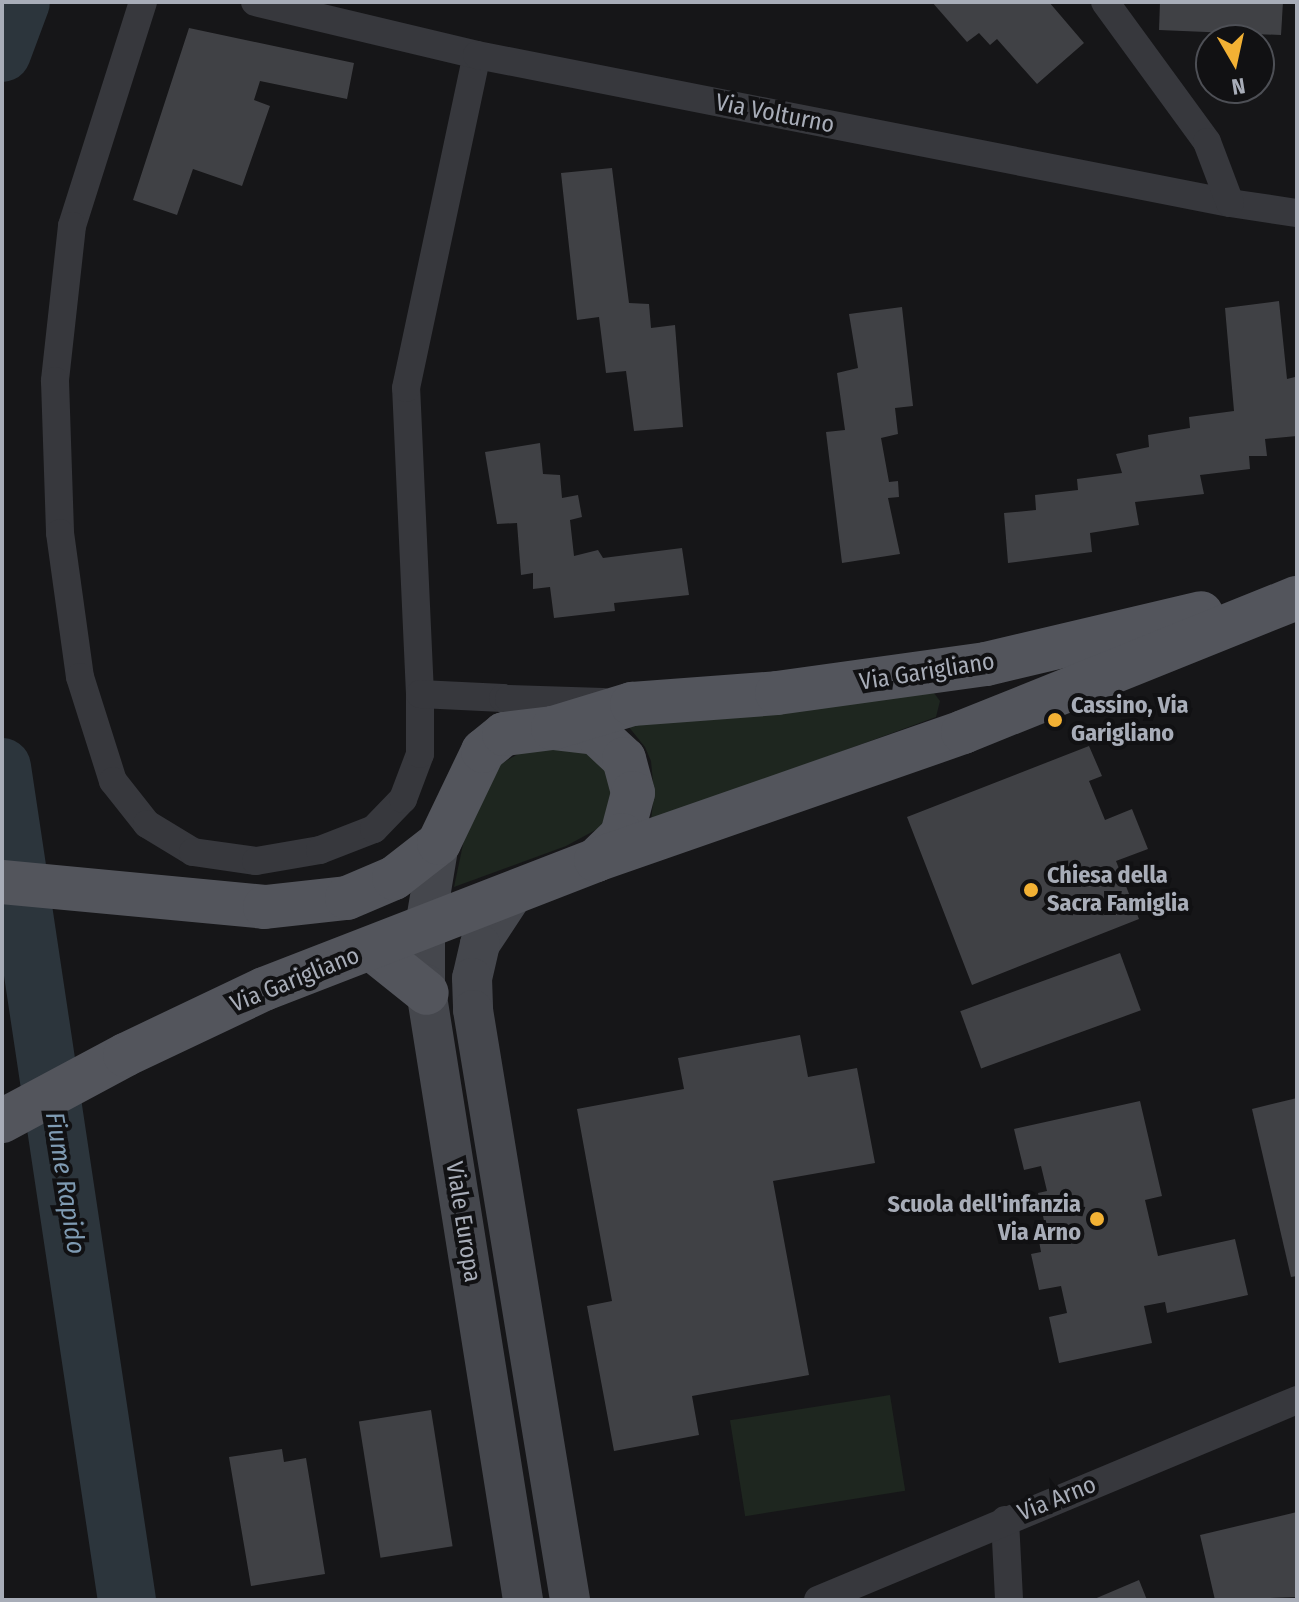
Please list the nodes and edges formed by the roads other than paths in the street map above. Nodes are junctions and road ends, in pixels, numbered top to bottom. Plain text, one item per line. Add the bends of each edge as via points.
1 (143, 2) edge
2 (255, 2) edge
3 (1105, 2) edge
4 (477, 55) junction
5 (1230, 203) junction
6 (1297, 213) edge
7 (1297, 590) edge
8 (1297, 598) edge
9 (420, 694) junction
10 (503, 698) junction
11 (632, 704) junction
12 (553, 728) junction
13 (439, 843) junction
14 (596, 860) junction
15 (2, 882) edge
16 (513, 894) junction
17 (425, 927) junction
18 (372, 949) junction
19 (427, 993) junction
20 (2, 1121) edge
21 (1297, 1400) edge
22 (1005, 1520) junction
23 (523, 1600) edge
24 (570, 1600) edge
25 (818, 1600) edge
26 (1009, 1600) edge

1 - 9 street via 72,226 55,381 60,533 80,677 113,781 147,824 193,852 256,861 320,850 374,829 403,799 420,754
2 - 4 street, Via Volturno
3 - 5 street via 1207,142
4 - 5 street, Via Volturno
4 - 9 street via 406,388
5 - 6 street, Via Volturno
7 - 11 main road, Via Garigliano via 986,664 777,693
8 - 14 main road, Via Garigliano via 963,732
9 - 10 street
10 - 11 street
10 - 12 street
11 - 12 main road, Via Garigliano
12 - 13 main road, Via Garigliano via 504,734 483,751
12 - 14 main road, Via Garigliano via 596,733 624,759 633,793 626,821 622,835
13 - 15 main road, Via Garigliano via 394,878 347,898 265,907
13 - 17 street, Viale Europa
14 - 16 main road, Via Garigliano
16 - 17 main road, Via Garigliano
16 - 24 street, Viale Europa via 480,944 472,978 473,1010
17 - 18 main road, Via Garigliano
17 - 19 street, Viale Europa
18 - 19 main road
18 - 20 main road, Via Garigliano via 264,989
19 - 23 street, Viale Europa
21 - 22 street, Via Arno
22 - 25 street, Via Arno
22 - 26 street

